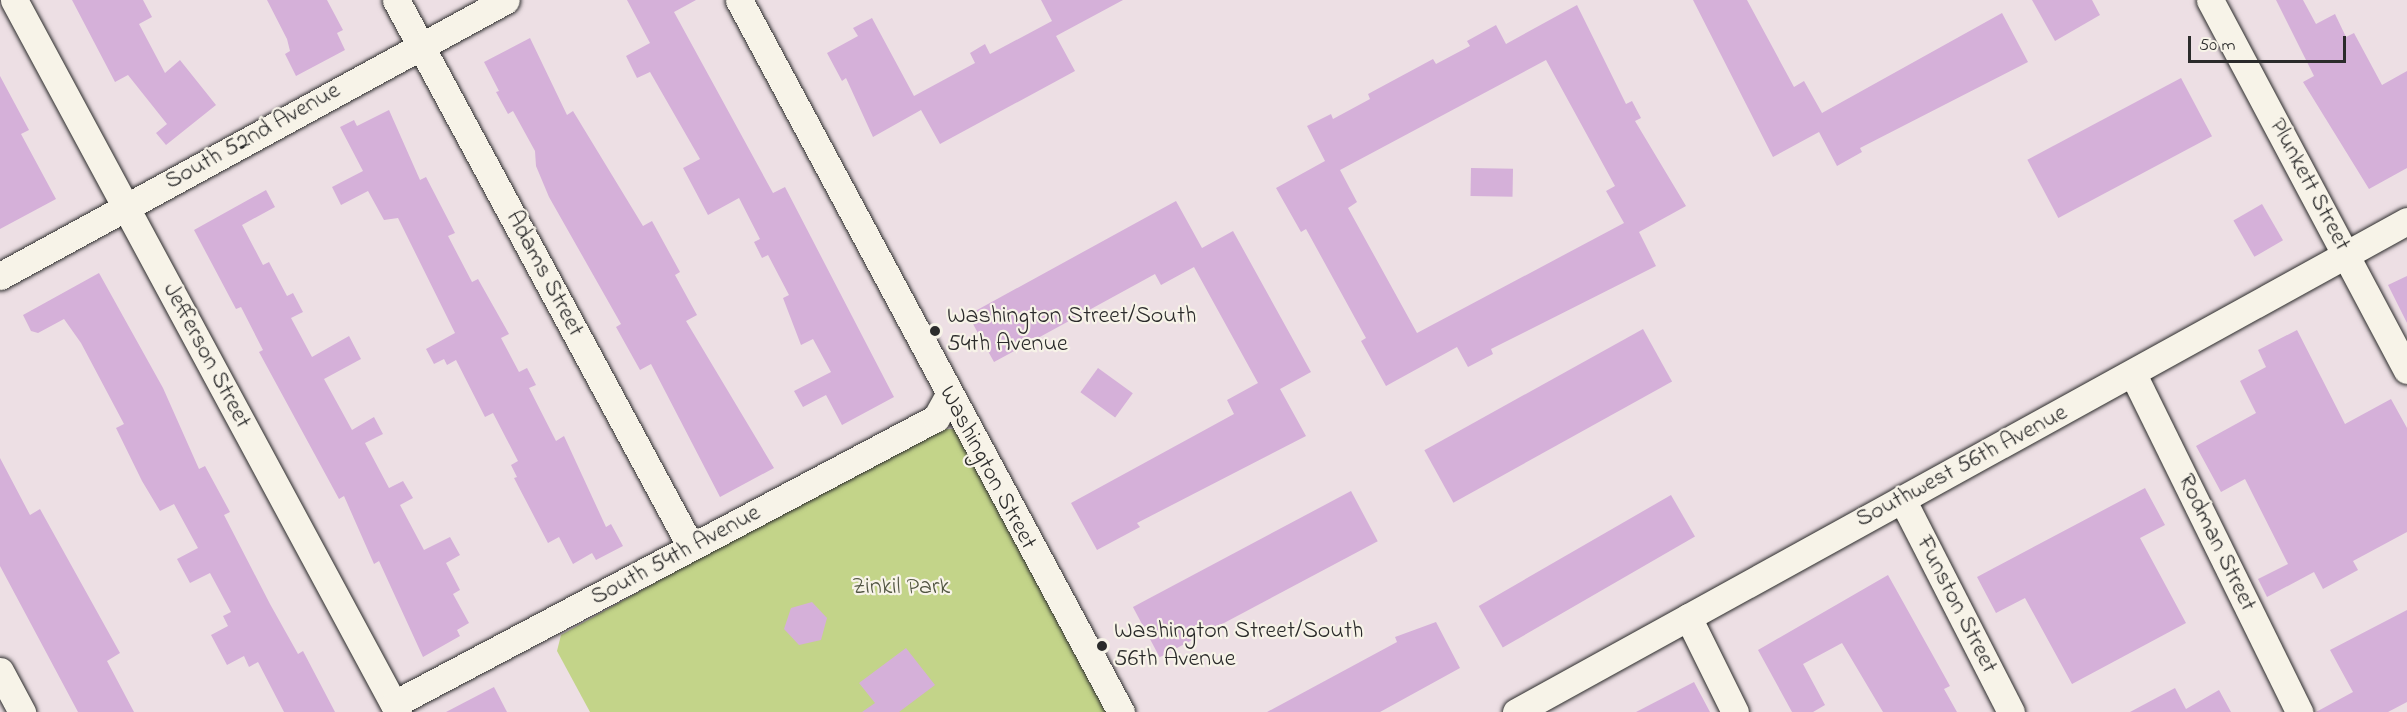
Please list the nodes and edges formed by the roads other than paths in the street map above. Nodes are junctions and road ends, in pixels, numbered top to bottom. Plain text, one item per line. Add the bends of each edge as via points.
1 (14, 0) edge
2 (396, 0) edge
3 (506, 0) edge
4 (739, 0) edge
5 (2210, 0) edge
6 (420, 45) junction
7 (125, 207) junction
8 (2407, 221) edge
9 (2347, 255) junction
10 (0, 276) edge
11 (2407, 370) edge
12 (2133, 374) junction
13 (948, 396) junction
14 (1902, 499) junction
15 (691, 547) junction
16 (1688, 617) junction
17 (0, 671) edge
18 (396, 708) edge
19 (22, 712) edge
20 (1121, 712) edge
21 (1516, 712) edge
22 (1735, 712) edge
23 (2011, 712) edge
24 (2299, 712) edge

1 - 7 street, Jefferson Street
2 - 6 street, Adams Street
3 - 6 street, South 52nd Avenue
4 - 13 street, Washington Street
5 - 9 street, Plunkett Street
6 - 7 street, South 52nd Avenue
6 - 15 street, Adams Street
7 - 10 street, South 52nd Avenue
7 - 18 street, Jefferson Street
8 - 9 street, Southwest 56th Avenue
9 - 11 street, Plunkett Street
9 - 12 street, Southwest 56th Avenue
12 - 14 street, Southwest 56th Avenue
12 - 24 street, Rodman Street
13 - 15 street, South 54th Avenue via 936,418
13 - 20 street, Washington Street
14 - 16 street, Southwest 56th Avenue
14 - 23 street, Funston Street
15 - 18 street, South 54th Avenue
16 - 21 street, Southwest 56th Avenue
16 - 22 street
17 - 19 street

